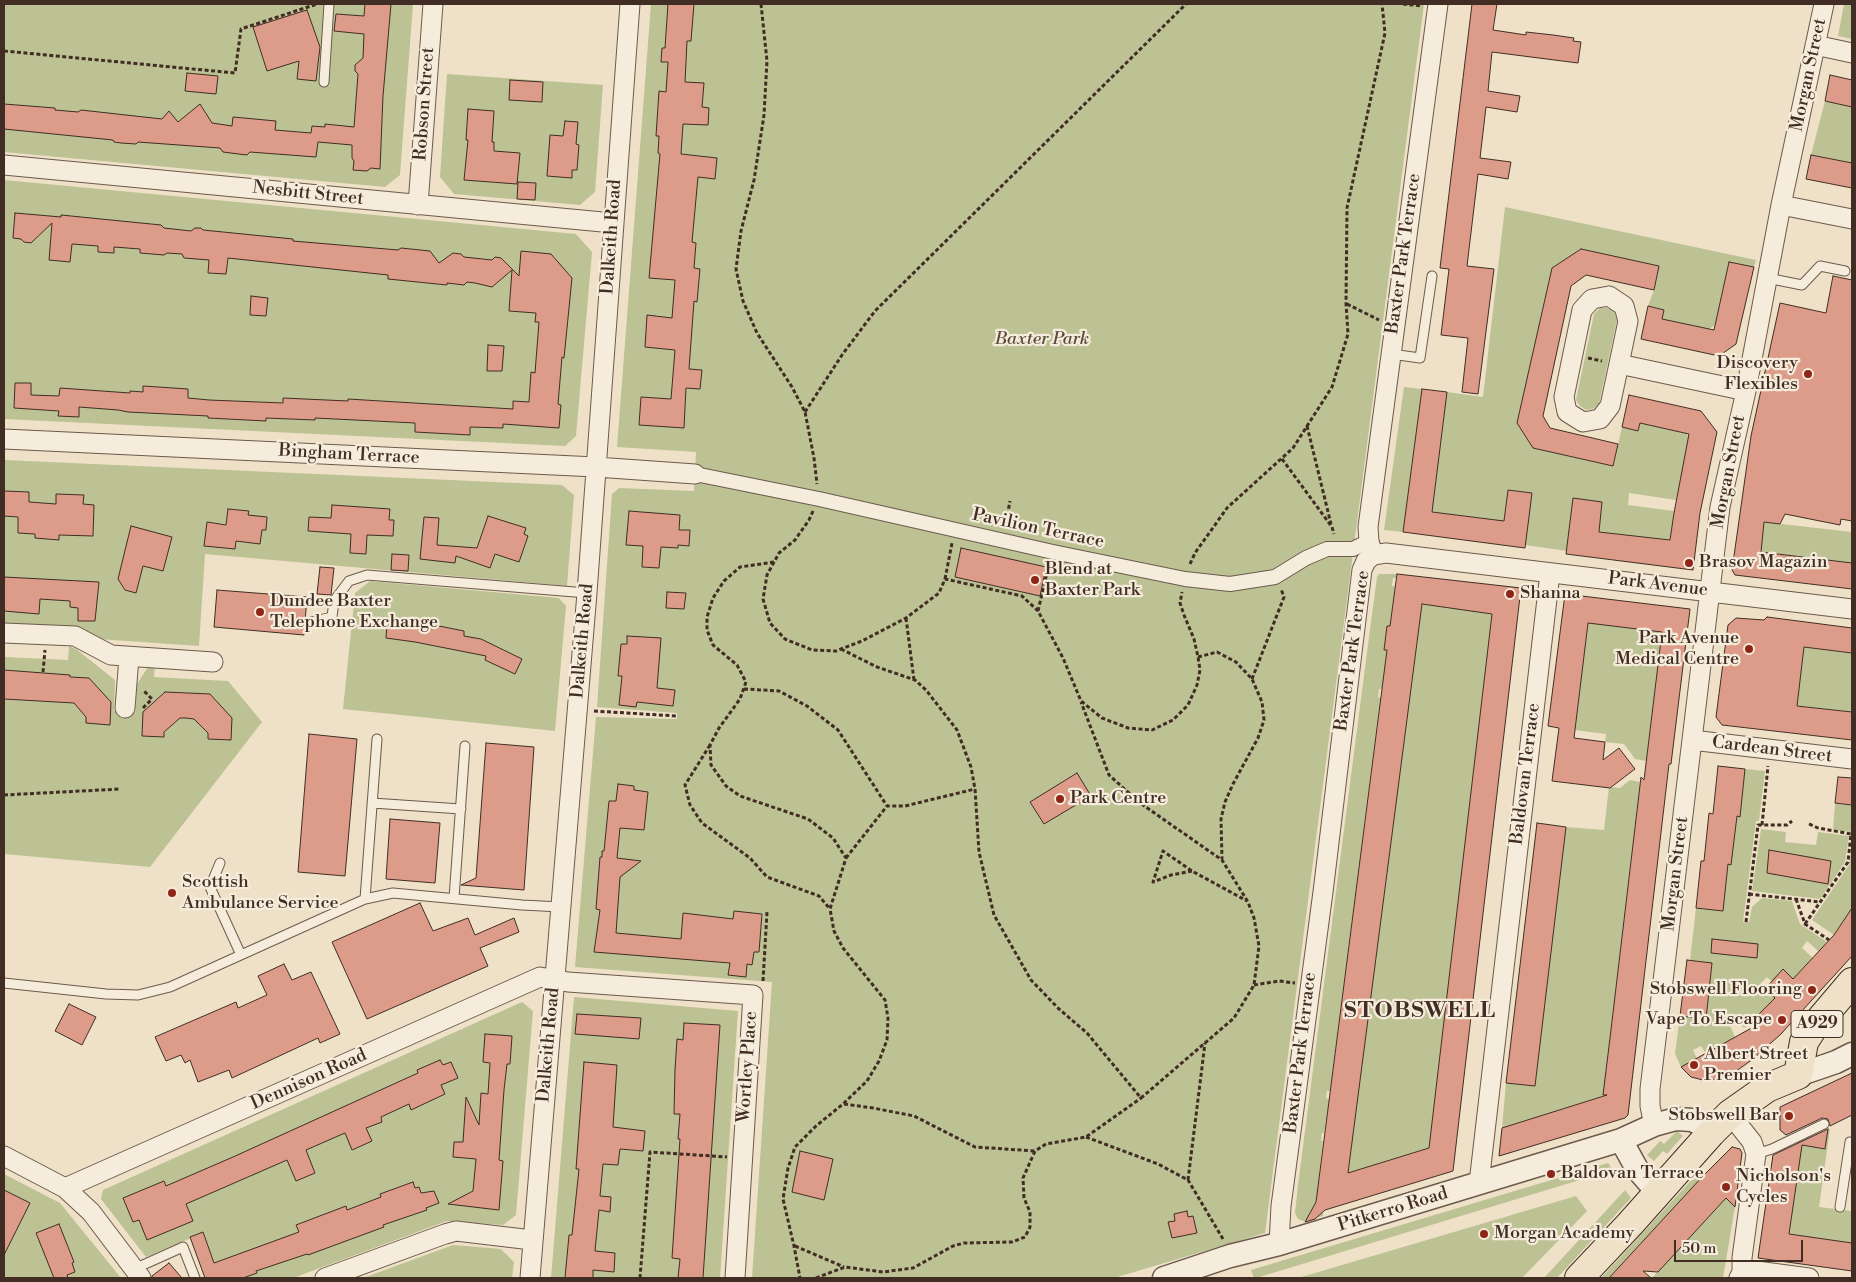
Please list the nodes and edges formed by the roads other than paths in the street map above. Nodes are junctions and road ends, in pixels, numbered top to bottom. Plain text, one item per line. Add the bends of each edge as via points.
1 (329, 4) edge
2 (433, 4) edge
3 (630, 4) edge
4 (1824, 4) edge
5 (1431, 5) edge
6 (1815, 45) junction
7 (1852, 53) edge
8 (324, 82) dead end
9 (4, 165) edge
10 (418, 204) junction
11 (1781, 205) junction
12 (1852, 219) edge
13 (613, 223) junction
14 (1845, 271) dead end
15 (1432, 276) dead end
16 (1767, 278) junction
17 (1390, 354) junction
18 (1619, 364) junction
19 (1746, 392) junction
20 (4, 439) edge
21 (596, 467) junction
22 (695, 474) joint
23 (1371, 548) junction
24 (1550, 572) junction
25 (1710, 591) junction
26 (587, 593) junction
27 (1852, 609) edge
28 (311, 622) dead end
29 (4, 633) edge
30 (130, 657) junction
31 (213, 662) dead end
32 (125, 708) dead end
33 (377, 739) dead end
34 (1692, 740) junction
35 (465, 746) dead end
36 (1852, 759) edge
37 (372, 803) junction
38 (461, 809) junction
39 (220, 863) dead end
40 (454, 898) junction
41 (365, 899) junction
42 (561, 907) junction
43 (241, 955) junction
44 (554, 979) junction
45 (1852, 982) edge
46 (4, 983) edge
47 (1852, 1054) edge
48 (1798, 1074) junction
49 (1730, 1114) junction
50 (1824, 1124) dead end
51 (1654, 1125) junction
52 (1711, 1133) junction
53 (1621, 1140) junction
54 (1852, 1142) edge
55 (1756, 1154) junction
56 (4, 1156) edge
57 (1479, 1183) junction
58 (65, 1188) junction
59 (1658, 1193) junction
60 (1840, 1207) dead end
61 (532, 1240) junction
62 (1279, 1244) junction
63 (138, 1274) edge
64 (1741, 1275) edge
65 (195, 1278) edge
66 (325, 1278) edge
67 (530, 1278) edge
68 (735, 1278) edge
69 (1164, 1278) edge
70 (1579, 1278) edge
71 (1809, 1278) edge

1 - 8 lane
2 - 10 street, Robson Street
3 - 13 street, Dalkeith Road
4 - 6 street, Morgan Street
5 - 17 street, Baxter Park Terrace
6 - 7 street
6 - 11 street, Morgan Street
9 - 10 street, Nesbitt Street
10 - 13 street, Nesbitt Street
11 - 12 street
11 - 16 street, Morgan Street
13 - 21 street, Dalkeith Road
14 - 16 lane via 1820,266 1802,285
15 - 17 lane via 1420,358
16 - 19 street, Morgan Street
17 - 23 street, Baxter Park Terrace via 1368,527
18 - 18 street via 1610,406 1600,419 1582,422 1567,412 1564,397 1582,310 1592,299 1609,296 1624,306 1628,321
18 - 19 street
19 - 25 street, Morgan Street via 1720,507
20 - 21 street, Bingham Terrace
21 - 22 street, Bingham Terrace
21 - 26 street, Dalkeith Road
22 - 23 street, Pavilion Terrace via 1053,552 1185,579 1230,584 1275,577 1327,549
23 - 24 street, Park Avenue via 1386,553
23 - 62 street, Baxter Park Terrace via 1362,570 1281,1206
24 - 25 street, Park Avenue
24 - 57 street, Baldovan Terrace
25 - 27 street, Park Avenue
25 - 34 street, Morgan Street
26 - 28 lane via 368,575 349,581 334,601 332,618
26 - 42 street, Dalkeith Road
29 - 30 street via 75,636 110,655
30 - 31 street
30 - 32 street
33 - 37 lane
34 - 36 street, Cardean Street
34 - 51 street, Morgan Street via 1650,1089
35 - 38 lane
37 - 38 lane
37 - 41 lane
38 - 40 lane
39 - 43 lane via 210,887
40 - 41 lane via 393,893
40 - 42 lane
41 - 43 lane
42 - 44 street, Dalkeith Road
43 - 46 lane via 170,987 138,994 106,994
44 - 58 street, Dennison Road via 540,977
44 - 61 street, Dalkeith Road
44 - 68 street, Wortley Place via 753,995
45 - 48 main road, A929 via 1804,1042
47 - 48 street
48 - 49 main road via 1767,1088
49 - 52 main road
49 - 55 street via 1752,1142
50 - 55 lane
51 - 52 street, Pitkerro Road via 1676,1119 1692,1120
51 - 53 street, Pitkerro Road
52 - 59 main road
53 - 57 street, Pitkerro Road
53 - 59 street via 1637,1169
54 - 60 lane
55 - 64 street
56 - 58 street
57 - 62 street, Pitkerro Road
58 - 63 street via 91,1212
59 - 70 main road
61 - 66 street via 456,1231
61 - 67 street, Dalkeith Road
62 - 69 street, Pitkerro Road
63 - 65 lane via 183,1248
64 - 71 street via 1749,1270

